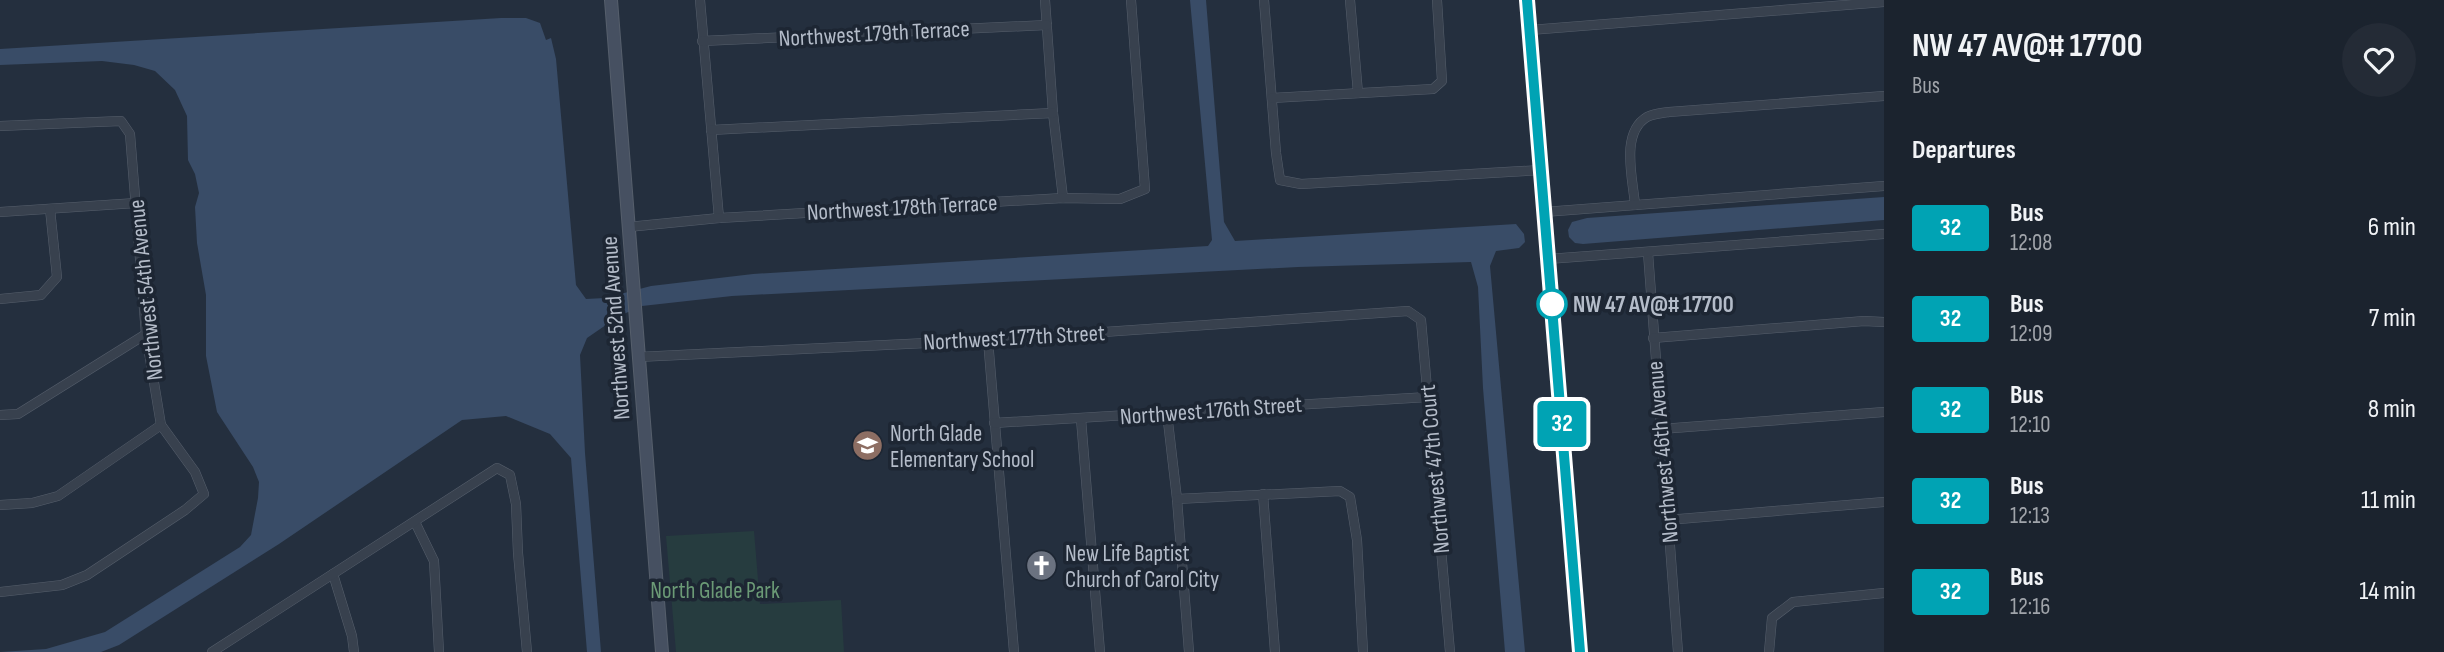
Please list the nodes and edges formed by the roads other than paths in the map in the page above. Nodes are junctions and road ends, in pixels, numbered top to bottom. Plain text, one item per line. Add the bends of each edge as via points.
1 (611, 0) edge
2 (700, 0) edge
3 (1045, 0) edge
4 (1131, 0) edge
5 (1264, 0) edge
6 (1350, 0) edge
7 (1437, 0) edge
8 (1527, 0) edge
9 (1884, 2) edge
10 (1046, 25) junction
11 (1530, 30) junction
12 (702, 41) junction
13 (1358, 93) junction
14 (1884, 96) edge
15 (1272, 98) junction
16 (1053, 113) junction
17 (0, 126) edge
18 (711, 130) junction
19 (1541, 170) junction
20 (1884, 186) edge
21 (1063, 198) junction
22 (136, 203) junction
23 (1635, 205) junction
24 (50, 209) junction
25 (0, 212) edge
26 (1544, 212) junction
27 (719, 218) junction
28 (628, 227) junction
29 (1884, 234) edge
30 (1648, 253) junction
31 (1548, 259) junction
32 (0, 299) edge
33 (1389, 313) joint
34 (1884, 321) edge
35 (146, 334) junction
36 (1653, 338) junction
37 (988, 340) junction
38 (638, 358) junction
39 (1428, 397) junction
40 (1884, 412) edge
41 (1167, 413) junction
42 (0, 415) edge
43 (1081, 419) junction
44 (993, 423) junction
45 (162, 425) junction
46 (1661, 429) junction
47 (1263, 494) junction
48 (1177, 499) junction
49 (1884, 502) edge
50 (0, 505) edge
51 (1667, 520) junction
52 (415, 522) junction
53 (334, 574) junction
54 (0, 592) edge
55 (1884, 593) edge
56 (1769, 649) edge
57 (212, 652) edge
58 (354, 652) edge
59 (439, 652) edge
60 (527, 652) edge
61 (662, 652) edge
62 (1014, 652) edge
63 (1100, 652) edge
64 (1189, 652) edge
65 (1275, 652) edge
66 (1363, 652) edge
67 (1450, 652) edge
68 (1580, 652) edge
69 (1678, 652) edge

1 - 28 main road, Northwest 52nd Avenue
2 - 12 street
3 - 10 street
4 - 21 street, Northwest 178th Terrace via 1145,189 1120,198
5 - 15 street
6 - 13 street
7 - 13 street via 1442,81 1433,89
8 - 11 main road
9 - 11 street
10 - 12 street, Northwest 179th Terrace
10 - 16 street
11 - 19 main road
12 - 18 street
13 - 15 street
14 - 23 street via 1649,116 1633,133 1631,145
15 - 19 street via 1280,180 1301,184
16 - 18 street
16 - 21 street
17 - 22 street, Northwest 54th Avenue via 121,121 130,134
18 - 27 street
19 - 26 main road
20 - 23 street
21 - 27 street, Northwest 178th Terrace
22 - 24 street
22 - 35 street, Northwest 54th Avenue
23 - 26 street
24 - 25 street
24 - 32 street via 57,277 41,295
26 - 31 main road
27 - 28 street, Northwest 178th Terrace
28 - 38 main road, Northwest 52nd Avenue
29 - 30 street
30 - 31 street
30 - 36 street, Northwest 46th Avenue
31 - 68 main road
33 - 37 street, Northwest 177th Street
33 - 39 street, Northwest 47th Court via 1408,311 1421,320
34 - 36 street
35 - 42 street via 19,414
35 - 45 street, Northwest 54th Avenue
36 - 46 street, Northwest 46th Avenue
37 - 38 street, Northwest 177th Street
37 - 44 street
38 - 61 main road, Northwest 52nd Avenue
39 - 41 street, Northwest 176th Street
39 - 67 street, Northwest 47th Court
40 - 46 street
41 - 43 street, Northwest 176th Street
41 - 48 street
43 - 44 street, Northwest 176th Street
43 - 63 street
44 - 62 street
45 - 50 street via 58,496
45 - 54 street, Northwest 54th Avenue via 195,472 204,494 87,575 62,585
46 - 51 street, Northwest 46th Avenue
47 - 48 street
47 - 65 street
47 - 66 street via 1340,491 1350,496
48 - 64 street
49 - 51 street
51 - 69 street, Northwest 46th Avenue
52 - 53 street
52 - 59 street via 434,561
52 - 60 street via 497,468 510,475
53 - 57 street
53 - 58 street
55 - 56 street via 1793,602 1772,618

